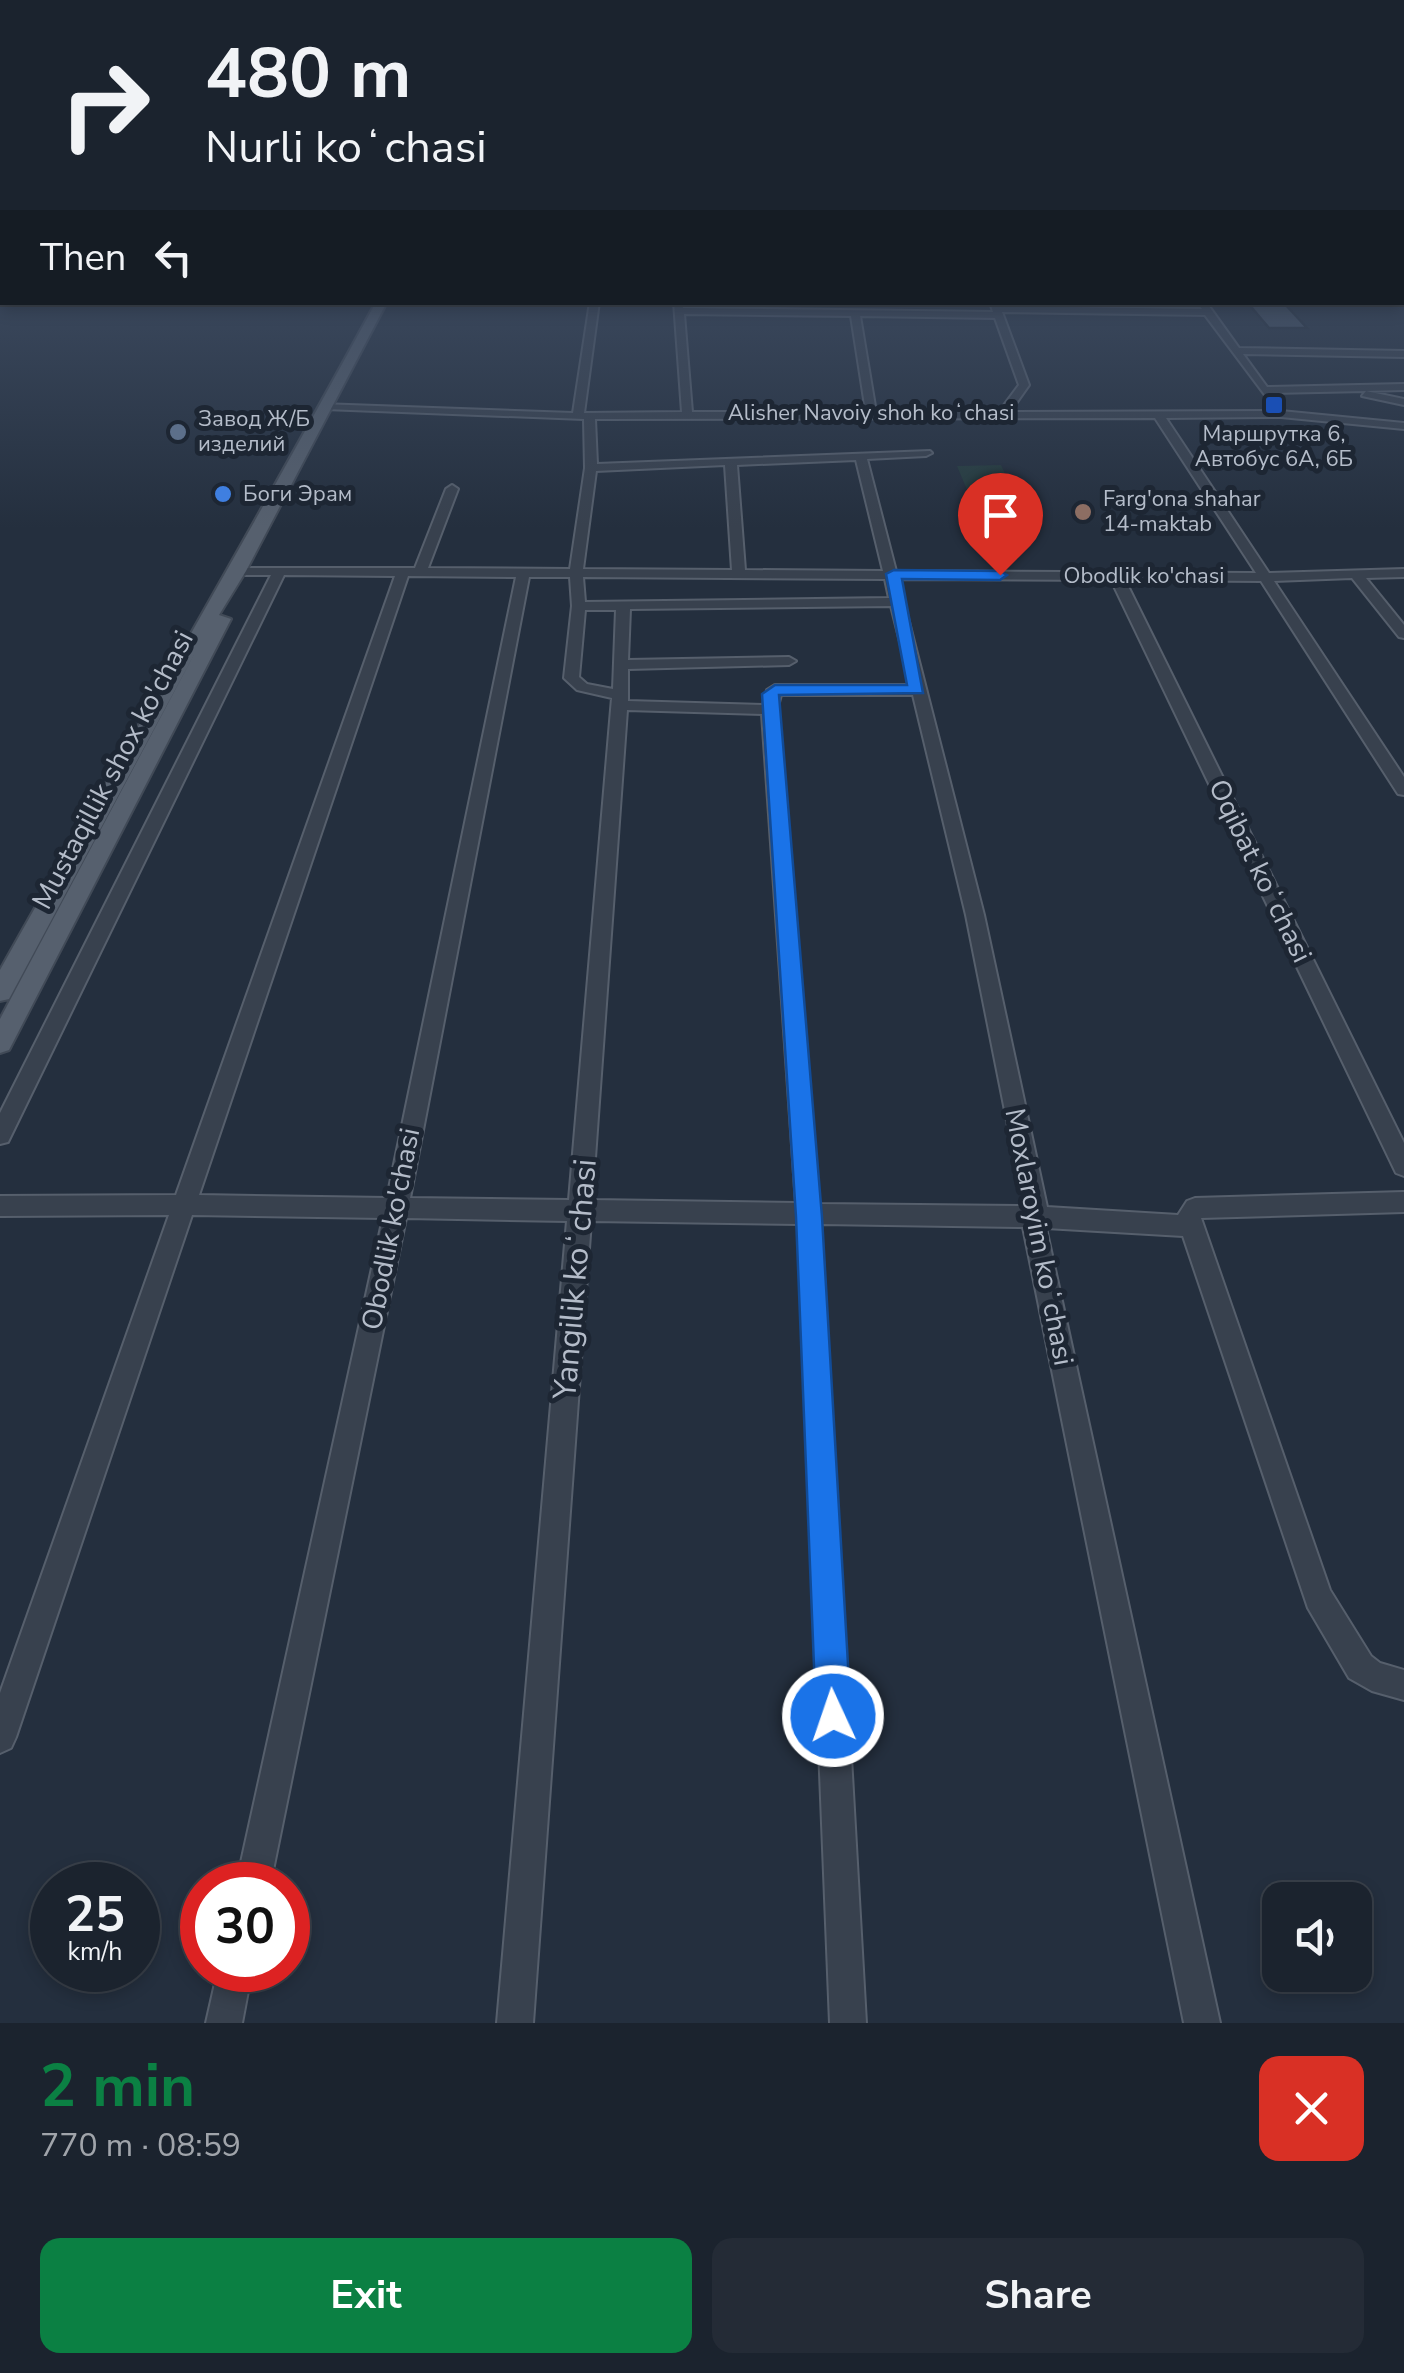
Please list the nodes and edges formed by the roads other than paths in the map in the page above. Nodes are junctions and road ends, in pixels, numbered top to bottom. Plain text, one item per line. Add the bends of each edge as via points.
1 (361, 339) edge
2 (591, 339) edge
3 (681, 339) edge
4 (859, 339) edge
5 (1007, 339) edge
6 (1228, 339) edge
7 (1236, 351) junction
8 (1404, 354) edge
9 (1404, 387) edge
10 (1350, 389) junction
11 (1264, 390) junction
12 (1404, 402) edge
13 (325, 406) junction
14 (871, 412) junction
15 (687, 414) junction
16 (1003, 414) junction
17 (1159, 414) junction
18 (1280, 414) junction
19 (584, 415) junction
20 (1404, 426) edge
21 (926, 453) dead end
22 (861, 456) junction
23 (730, 462) junction
24 (591, 468) junction
25 (452, 489) dead end
26 (238, 571) junction
27 (279, 572) junction
28 (411, 572) junction
29 (1354, 572) junction
30 (524, 573) junction
31 (576, 573) junction
32 (1404, 573) edge
33 (722, 574) junction
34 (739, 574) junction
35 (894, 574) junction
36 (1116, 576) junction
37 (1260, 576) junction
38 (896, 602) junction
39 (720, 603) junction
40 (624, 605) junction
41 (579, 606) junction
42 (1404, 634) edge
43 (789, 661) dead end
44 (621, 665) junction
45 (917, 690) junction
46 (620, 700) junction
47 (769, 710) junction
48 (1395, 764) edge
49 (1404, 790) edge
50 (0, 992) edge
51 (0, 1043) edge
52 (0, 1135) edge
53 (1404, 1166) edge
54 (1404, 1202) edge
55 (185, 1204) junction
56 (0, 1206) edge
57 (397, 1207) junction
58 (581, 1212) junction
59 (809, 1217) junction
60 (1032, 1217) junction
61 (1191, 1226) junction
62 (1404, 1686) edge
63 (0, 1737) edge
64 (258, 1862) edge
65 (230, 1992) edge
66 (224, 2023) edge
67 (515, 2023) edge
68 (848, 2023) edge
69 (1202, 2023) edge

1 - 13 main road, Mustaqillik shox ko'chasi
2 - 19 street
3 - 15 street
4 - 14 street
5 - 16 street via 1024,385
6 - 7 street
7 - 8 street
7 - 11 street
9 - 10 street
10 - 11 street
10 - 12 street
11 - 18 street
13 - 19 street, Alisher Navoiy shoh koʻchasi
13 - 26 main road, Mustaqillik shox ko'chasi
14 - 15 street, Alisher Navoiy shoh koʻchasi
14 - 16 street, Alisher Navoiy shoh koʻchasi
15 - 19 street, Alisher Navoiy shoh koʻchasi
16 - 17 street, Alisher Navoiy shoh koʻchasi
17 - 18 street, Alisher Navoiy shoh koʻchasi
17 - 37 street
18 - 20 street, Alisher Navoiy shoh koʻchasi
19 - 24 street
21 - 22 street
22 - 23 street
22 - 35 street, Moxlaroyim koʻchasi
23 - 24 street
23 - 34 street
24 - 31 street
25 - 28 street
26 - 27 street, Obodlik ko'chasi
26 - 50 main road, Mustaqillik shox ko'chasi via 187,651
26 - 51 main road, Mustaqillik shox ko'chasi via 208,651
27 - 28 street, Obodlik ko'chasi
27 - 52 street
28 - 30 street, Obodlik ko'chasi
28 - 55 street
29 - 32 street, Obodlik ko'chasi
29 - 37 street, Obodlik ko'chasi
29 - 42 street
30 - 31 street, Obodlik ko'chasi
30 - 57 street, Obodlik ko'chasi
31 - 33 street, Obodlik ko'chasi
31 - 41 street
33 - 34 street, Obodlik ko'chasi
33 - 39 street
34 - 35 street, Obodlik ko'chasi
35 - 36 street, Obodlik ko'chasi
35 - 38 street, Moxlaroyim koʻchasi
36 - 37 street, Obodlik ko'chasi
36 - 53 street, Oqibat koʻchasi
37 - 48 street
38 - 39 street
38 - 45 street, Moxlaroyim koʻchasi
39 - 40 street
40 - 41 street
40 - 44 street, Yangilik koʻchasi
41 - 46 street via 573,684
43 - 44 street
44 - 46 street, Yangilik koʻchasi
45 - 47 street via 775,690
45 - 60 street, Moxlaroyim koʻchasi via 979,934 1036,1206
46 - 47 street
46 - 58 street, Yangilik koʻchasi
47 - 59 street
48 - 49 street
54 - 61 street via 1196,1208 1189,1214
55 - 56 street
55 - 57 street
55 - 63 street
57 - 58 street
57 - 64 street, Obodlik ko'chasi
58 - 59 street
58 - 67 street, Yangilik koʻchasi
59 - 60 street
59 - 68 street
60 - 61 street
60 - 69 street, Moxlaroyim koʻchasi
61 - 62 street via 1318,1598 1360,1667
65 - 66 street

